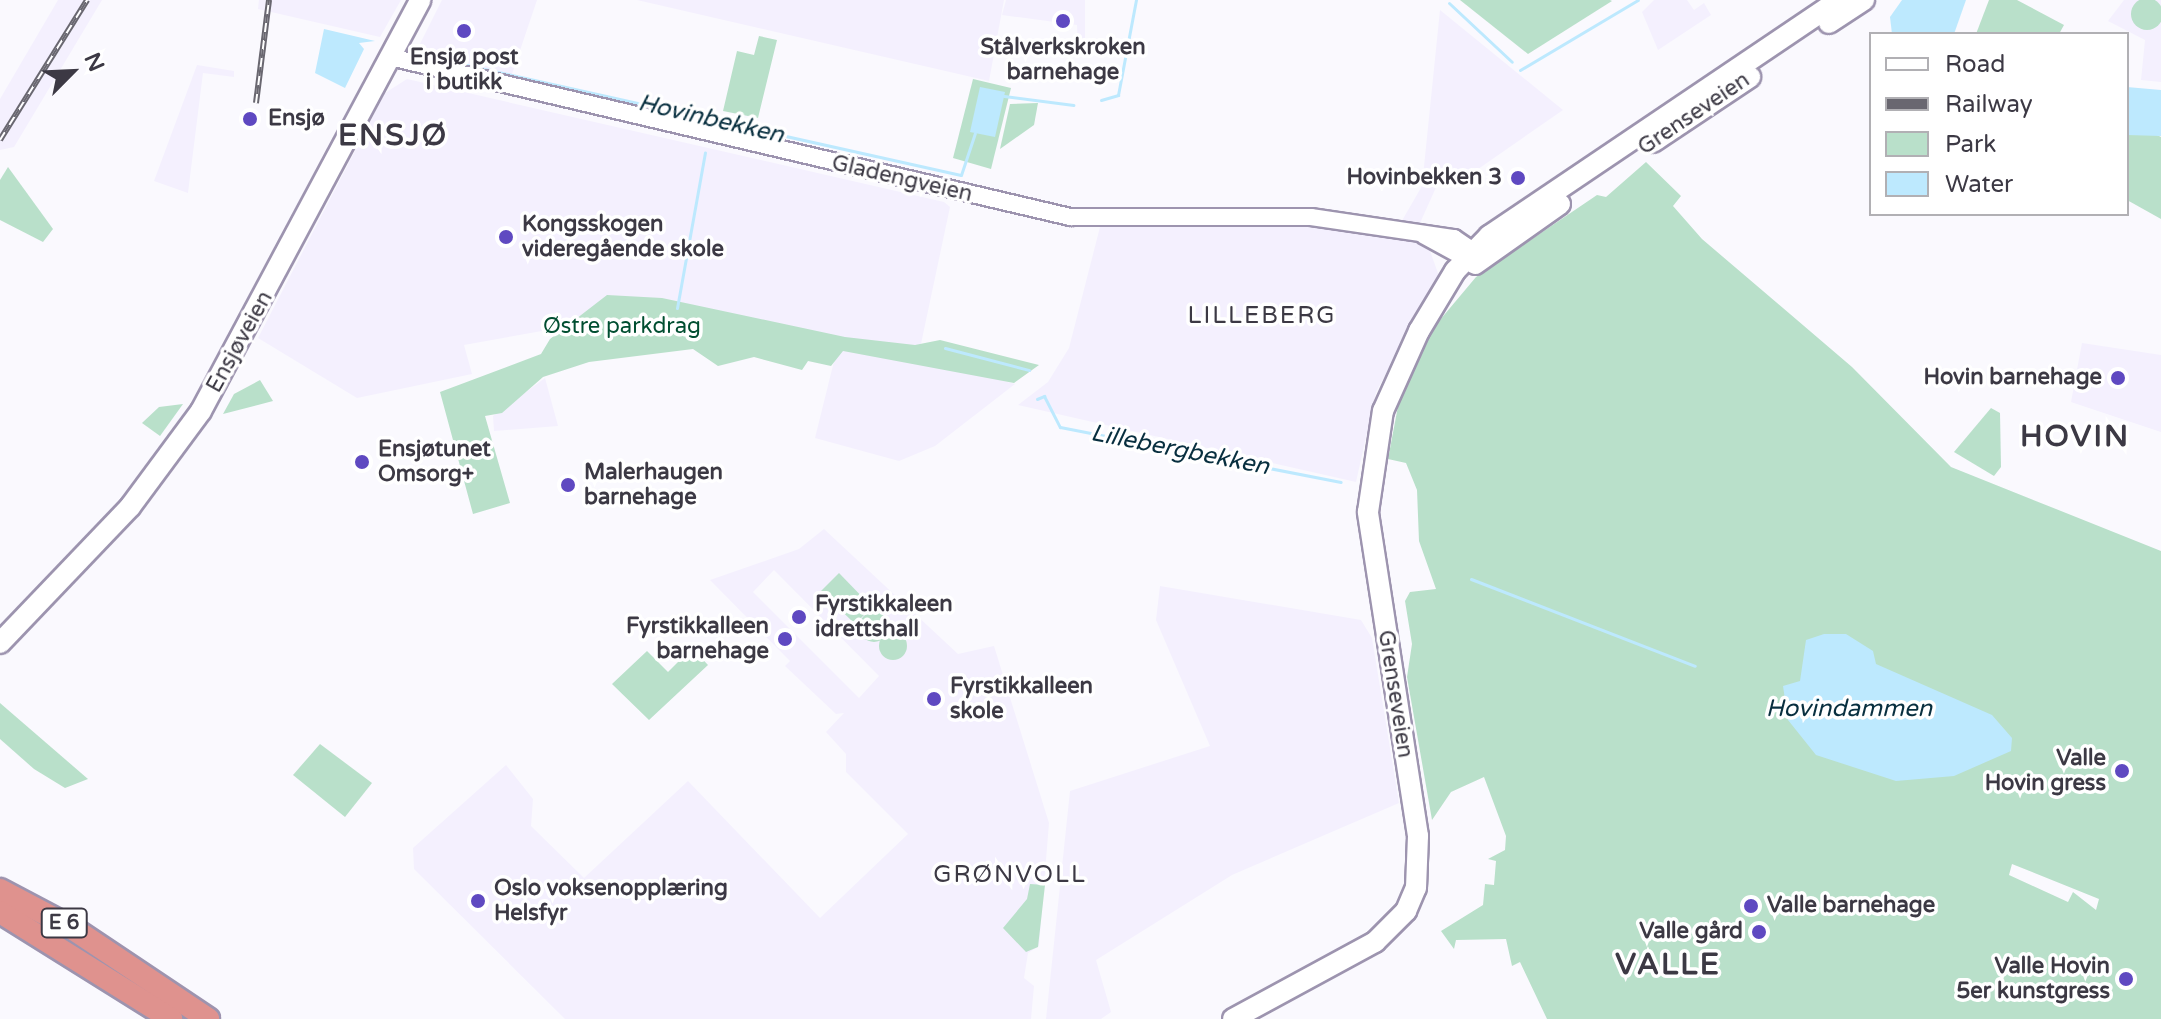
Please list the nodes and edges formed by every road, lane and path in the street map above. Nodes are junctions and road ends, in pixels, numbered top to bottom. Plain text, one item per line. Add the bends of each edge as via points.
1 (420, 0) edge
2 (1839, 0) edge
3 (1864, 0) edge
4 (390, 57) junction
5 (1470, 259) junction
6 (0, 643) edge
7 (0, 890) edge
8 (0, 912) edge
9 (117, 971) junction
10 (171, 1019) edge
11 (208, 1019) edge
12 (1233, 1019) edge

1 - 4 main road, Ensjøveien
2 - 5 main road, Grenseveien
3 - 5 main road, Grenseveien
4 - 5 street, Gladengveien via 1070,217 1280,214 1454,238
4 - 6 main road, Ensjøveien via 201,411 130,507
5 - 12 main road, Grenseveien via 1392,387 1369,486 1370,545 1418,836 1416,888 1406,911 1375,942
7 - 9 highway, E 6
8 - 9 highway, E 6
9 - 10 highway, E 6
9 - 11 highway, E 6

